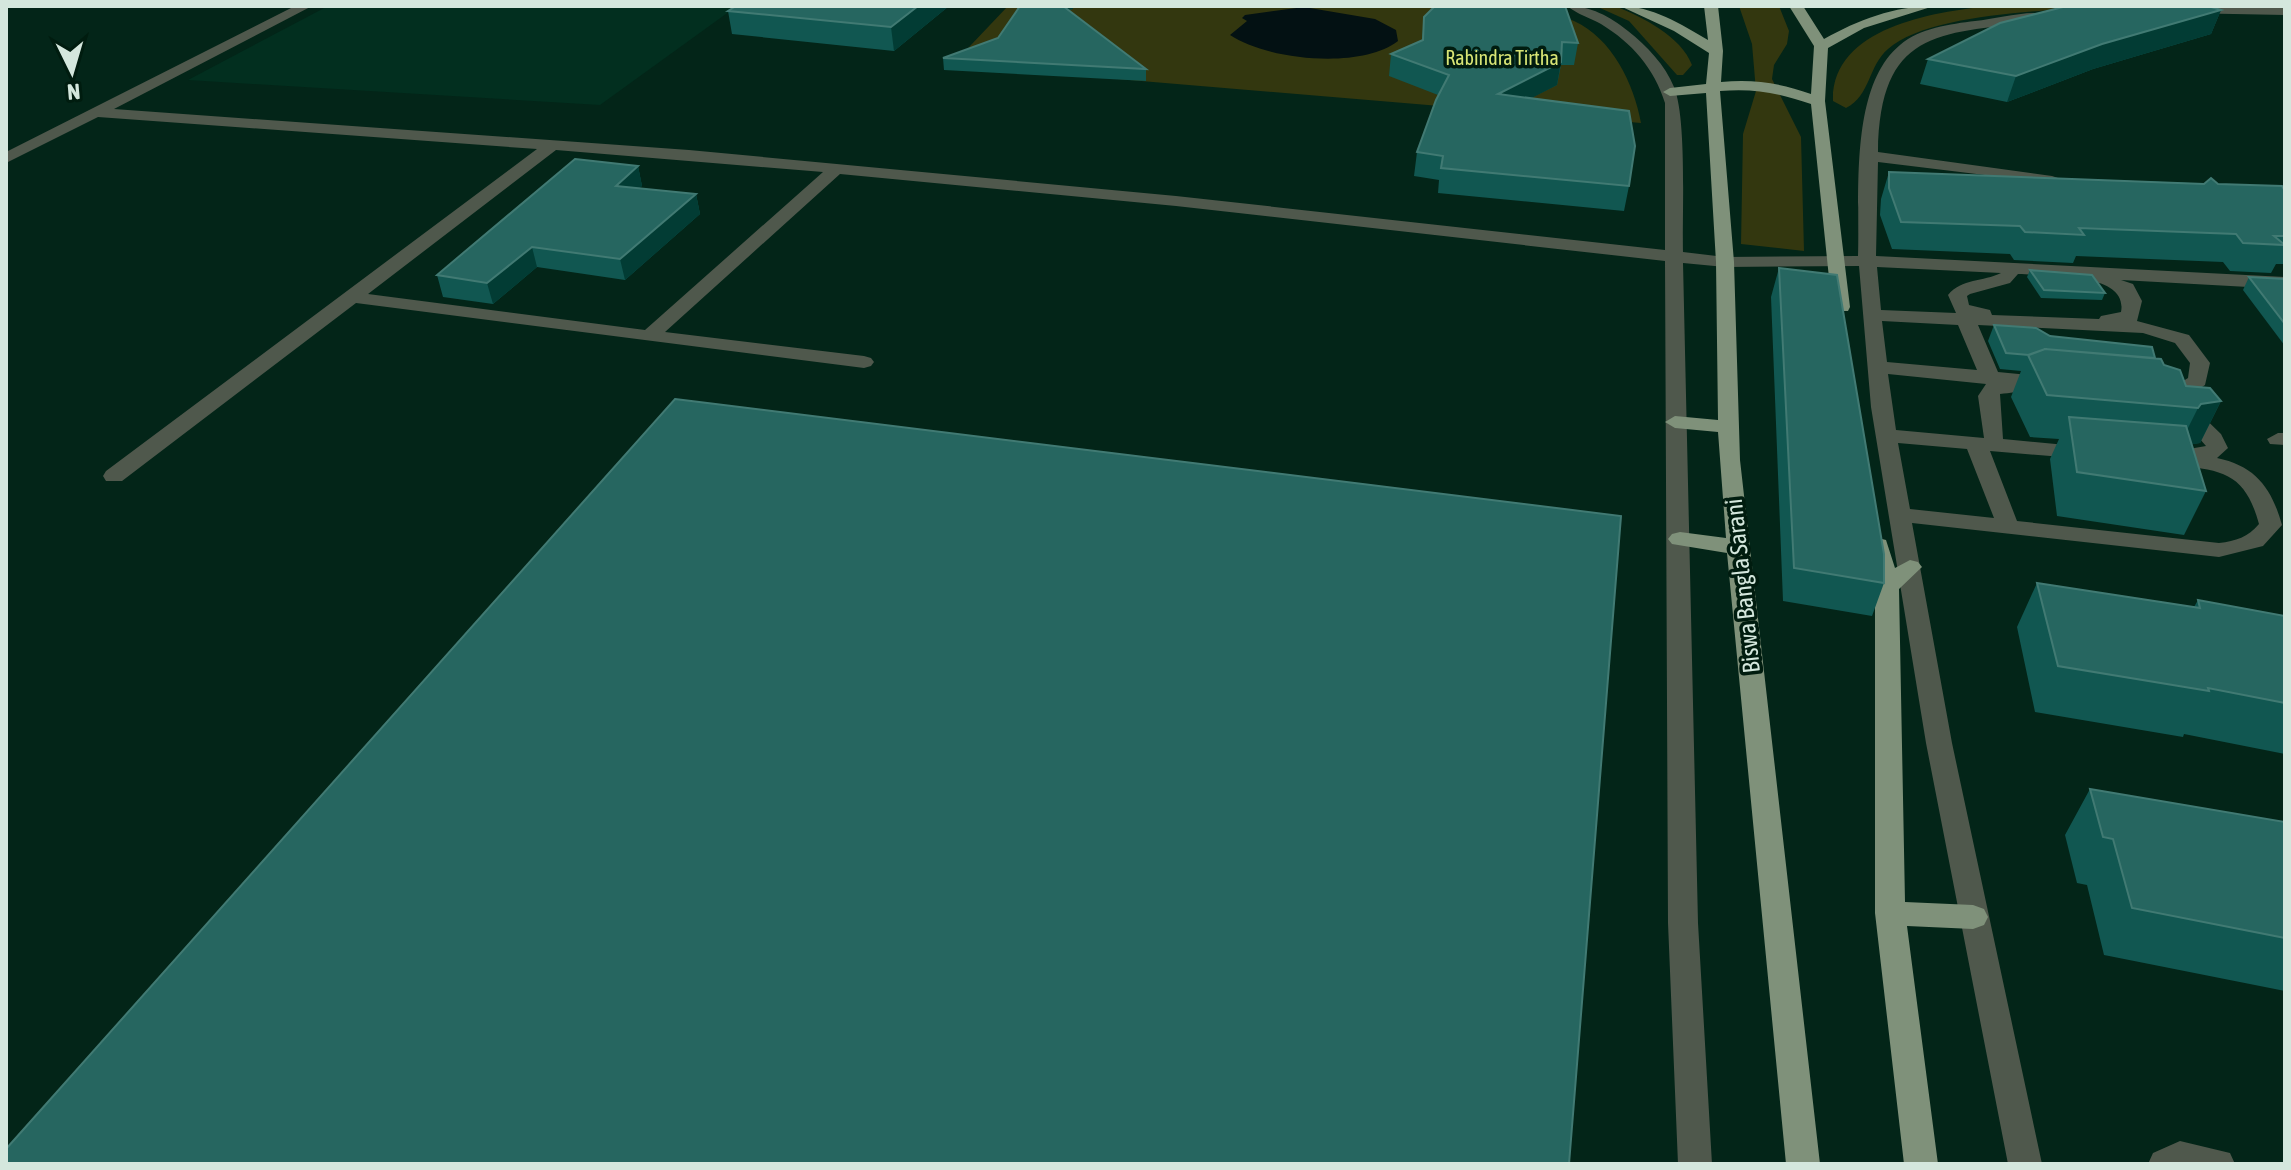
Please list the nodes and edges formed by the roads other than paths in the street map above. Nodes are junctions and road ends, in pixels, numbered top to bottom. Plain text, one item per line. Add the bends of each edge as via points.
1 (305, 6) edge
2 (1574, 6) edge
3 (1627, 6) edge
4 (1711, 6) edge
5 (1927, 6) edge
6 (2167, 10) edge
7 (2285, 11) edge
8 (1800, 12) edge
9 (2062, 15) edge
10 (1821, 46) junction
11 (1716, 51) junction
12 (1713, 90) junction
13 (1670, 92) junction
14 (1818, 101) junction
15 (92, 112) junction
16 (551, 146) junction
17 (1870, 156) junction
18 (6, 158) edge
19 (835, 170) junction
20 (2072, 183) edge
21 (1674, 255) junction
22 (1867, 261) junction
23 (1725, 262) junction
24 (1834, 262) junction
25 (2054, 277) junction
26 (2285, 283) edge
27 (352, 297) junction
28 (1871, 315) junction
29 (1965, 318) junction
30 (1844, 324) edge
31 (649, 336) junction
32 (864, 362) dead end
33 (1877, 372) junction
34 (1992, 383) junction
35 (2064, 388) edge
36 (1675, 422) junction
37 (1728, 427) junction
38 (1885, 430) junction
39 (1975, 442) junction
40 (2101, 450) edge
41 (114, 476) dead end
42 (1900, 515) junction
43 (1875, 523) edge
44 (1998, 525) junction
45 (1680, 539) junction
46 (1738, 547) junction
47 (1910, 567) junction
48 (1887, 587) junction
49 (1890, 913) junction
50 (1973, 917) junction
51 (1695, 1164) edge
52 (1803, 1164) edge
53 (1921, 1164) edge
54 (2025, 1164) edge
55 (2165, 1164) edge
56 (2218, 1164) edge

1 - 15 street
2 - 13 street via 1632,40
3 - 11 main road
4 - 11 main road, Biswa Bangla Sarani
5 - 10 main road via 1859,25
6 - 7 street
8 - 10 main road
9 - 17 street via 1953,28 1904,48 1884,76 1871,115
10 - 14 main road
11 - 12 main road, Biswa Bangla Sarani
12 - 13 main road
12 - 14 main road via 1746,84 1777,87
12 - 23 main road, Biswa Bangla Sarani
13 - 21 street
14 - 24 main road
15 - 16 street
15 - 18 street
16 - 19 street
16 - 27 street
17 - 20 street
17 - 22 street
19 - 21 street
19 - 31 street
21 - 23 street
21 - 36 street
22 - 24 street
22 - 25 street
22 - 28 street
23 - 24 street
23 - 37 main road, Biswa Bangla Sarani
24 - 30 main road
25 - 25 street via 2117,283 2133,301 2130,317 1971,313 1961,308 1957,295 1966,286 2013,274
25 - 26 street
27 - 31 street
27 - 41 street
28 - 29 street
28 - 33 street
29 - 34 street
29 - 44 street via 2145,327 2182,339 2200,363 2198,381 2182,391 2138,394 2186,410 2217,448 2206,456 2147,454 2223,463 2256,484 2271,525 2262,538 2245,547 2219,550
31 - 32 street
33 - 34 street
33 - 38 street
34 - 35 street
34 - 39 street
36 - 37 main road
36 - 45 street
37 - 46 main road, Biswa Bangla Sarani
38 - 39 street
38 - 39 street
38 - 42 street
39 - 40 street
39 - 44 street
42 - 44 street
42 - 47 street
43 - 48 main road
45 - 46 main road
45 - 51 street via 1683,923
46 - 52 main road, Biswa Bangla Sarani
47 - 48 main road
47 - 50 street
48 - 49 main road
49 - 50 main road
49 - 53 main road
50 - 54 street
55 - 56 street via 2180,1157

